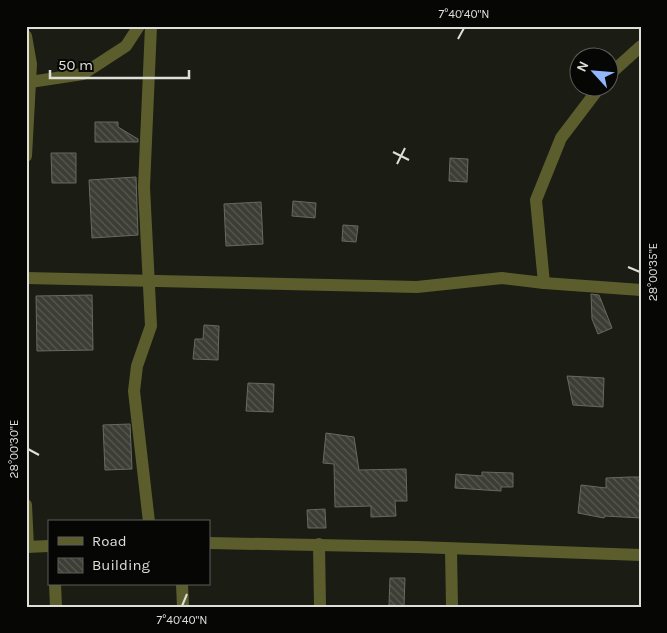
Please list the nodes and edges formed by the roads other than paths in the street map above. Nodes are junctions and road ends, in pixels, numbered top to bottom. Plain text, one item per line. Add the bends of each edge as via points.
1 (139, 26) edge
2 (151, 26) edge
3 (26, 36) edge
4 (641, 46) edge
5 (620, 65) edge
6 (30, 82) junction
7 (591, 98) edge
8 (26, 156) edge
9 (26, 278) edge
10 (150, 280) junction
11 (544, 284) junction
12 (641, 290) edge
13 (26, 506) edge
14 (149, 520) edge
15 (210, 543) edge
16 (319, 544) junction
17 (48, 546) edge
18 (27, 547) edge
19 (451, 548) junction
20 (641, 555) edge
21 (55, 586) edge
22 (182, 586) edge
23 (56, 607) edge
24 (183, 607) edge
25 (320, 607) edge
26 (452, 607) edge

1 - 6 street via 126,46 83,74
2 - 10 street via 144,187
3 - 6 street via 31,64
4 - 5 street
6 - 8 street
7 - 11 street via 561,138 536,200
9 - 10 street
10 - 11 street via 417,287 502,278
10 - 14 street via 151,326 137,366 134,391
11 - 12 street
13 - 18 street
15 - 16 street
16 - 19 street
16 - 25 street
17 - 18 street
19 - 20 street
19 - 26 street
21 - 23 street
22 - 24 street

